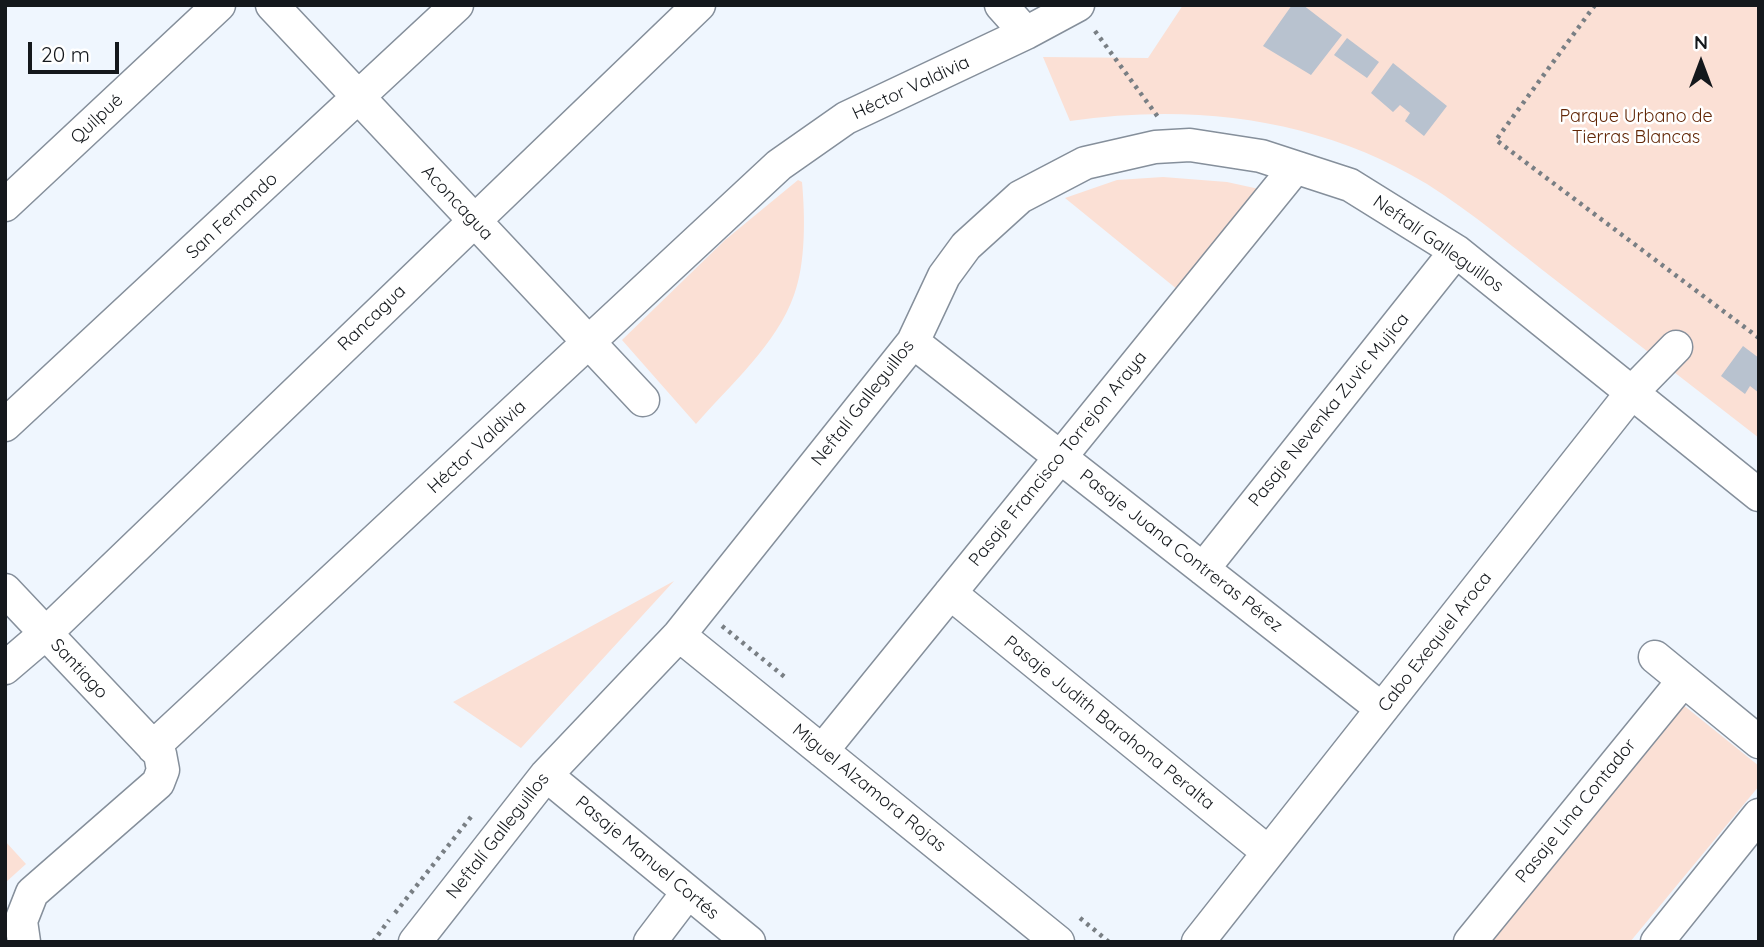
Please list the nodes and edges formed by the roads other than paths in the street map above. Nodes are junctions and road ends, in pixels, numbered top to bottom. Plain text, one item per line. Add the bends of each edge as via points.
1 (219, 5) edge
2 (272, 5) edge
3 (457, 5) edge
4 (699, 5) edge
5 (1001, 5) edge
6 (1077, 6) edge
7 (1026, 33) junction
8 (359, 98) junction
9 (1295, 168) junction
10 (5, 205) edge
11 (473, 220) junction
12 (1455, 251) junction
13 (913, 342) junction
14 (590, 344) junction
15 (1676, 347) dead end
16 (1633, 391) junction
17 (643, 400) dead end
18 (5, 425) edge
19 (1060, 457) junction
20 (1759, 495) edge
21 (1203, 569) junction
22 (5, 590) edge
23 (950, 593) junction
24 (46, 633) junction
25 (679, 635) junction
26 (1655, 657) dead end
27 (5, 668) edge
28 (1683, 681) junction
29 (1382, 709) junction
30 (1759, 742) edge
31 (153, 747) junction
32 (822, 751) junction
33 (546, 775) junction
34 (1759, 815) edge
35 (1268, 852) junction
36 (688, 891) junction
37 (17, 937) edge
38 (415, 942) edge
39 (650, 942) edge
40 (749, 942) edge
41 (1058, 942) edge
42 (1198, 942) edge
43 (1470, 942) edge
44 (1657, 942) edge

1 - 10 street, Quilpué
2 - 8 street, Aconcagua
3 - 8 street, San Fernando
4 - 11 street, Rancagua
5 - 7 street
6 - 7 street, Héctor Valdivia
7 - 14 street, Héctor Valdivia via 884,99 812,140 779,165
8 - 11 street, Aconcagua
8 - 18 street, San Fernando
9 - 12 street, Neftalí Galleguillos via 1350,185
9 - 13 street, Neftalí Galleguillos via 1238,151 1190,145 1155,147 1085,163 1020,197 966,246 944,276
9 - 19 street, Pasaje Francisco Torrejon Araya
11 - 14 street, Aconcagua
11 - 24 street, Rancagua
12 - 16 street, Neftalí Galleguillos
12 - 21 street, Pasaje Nevenka Zuvic Mujica
13 - 19 street, Pasaje Juana Contreras Pérez
13 - 25 street, Neftalí Galleguillos
14 - 17 street, Aconcagua
14 - 31 street, Héctor Valdivia
15 - 16 street, Cabo Exequiel Aroca
16 - 20 street, Neftalí Galleguillos
16 - 29 street, Cabo Exequiel Aroca
19 - 21 street, Pasaje Juana Contreras Pérez
19 - 23 street, Pasaje Francisco Torrejon Araya
21 - 29 street, Pasaje Juana Contreras Pérez
22 - 24 street, Santiago
23 - 32 street, Pasaje Francisco Torrejon Araya
23 - 35 street, Pasaje Judith Barahona Peralta
24 - 27 street, Rancagua
24 - 31 street, Santiago
25 - 32 street, Miguel Alzamora Rojas
25 - 33 street, Neftalí Galleguillos
26 - 28 street
28 - 30 street
28 - 43 street, Pasaje Lina Contador
29 - 35 street, Cabo Exequiel Aroca
31 - 37 street via 163,763 158,783 32,892
32 - 41 street, Miguel Alzamora Rojas
33 - 36 street, Pasaje Manuel Cortés
33 - 38 street, Neftalí Galleguillos
34 - 44 street
35 - 42 street, Cabo Exequiel Aroca
36 - 39 street
36 - 40 street, Pasaje Manuel Cortés

